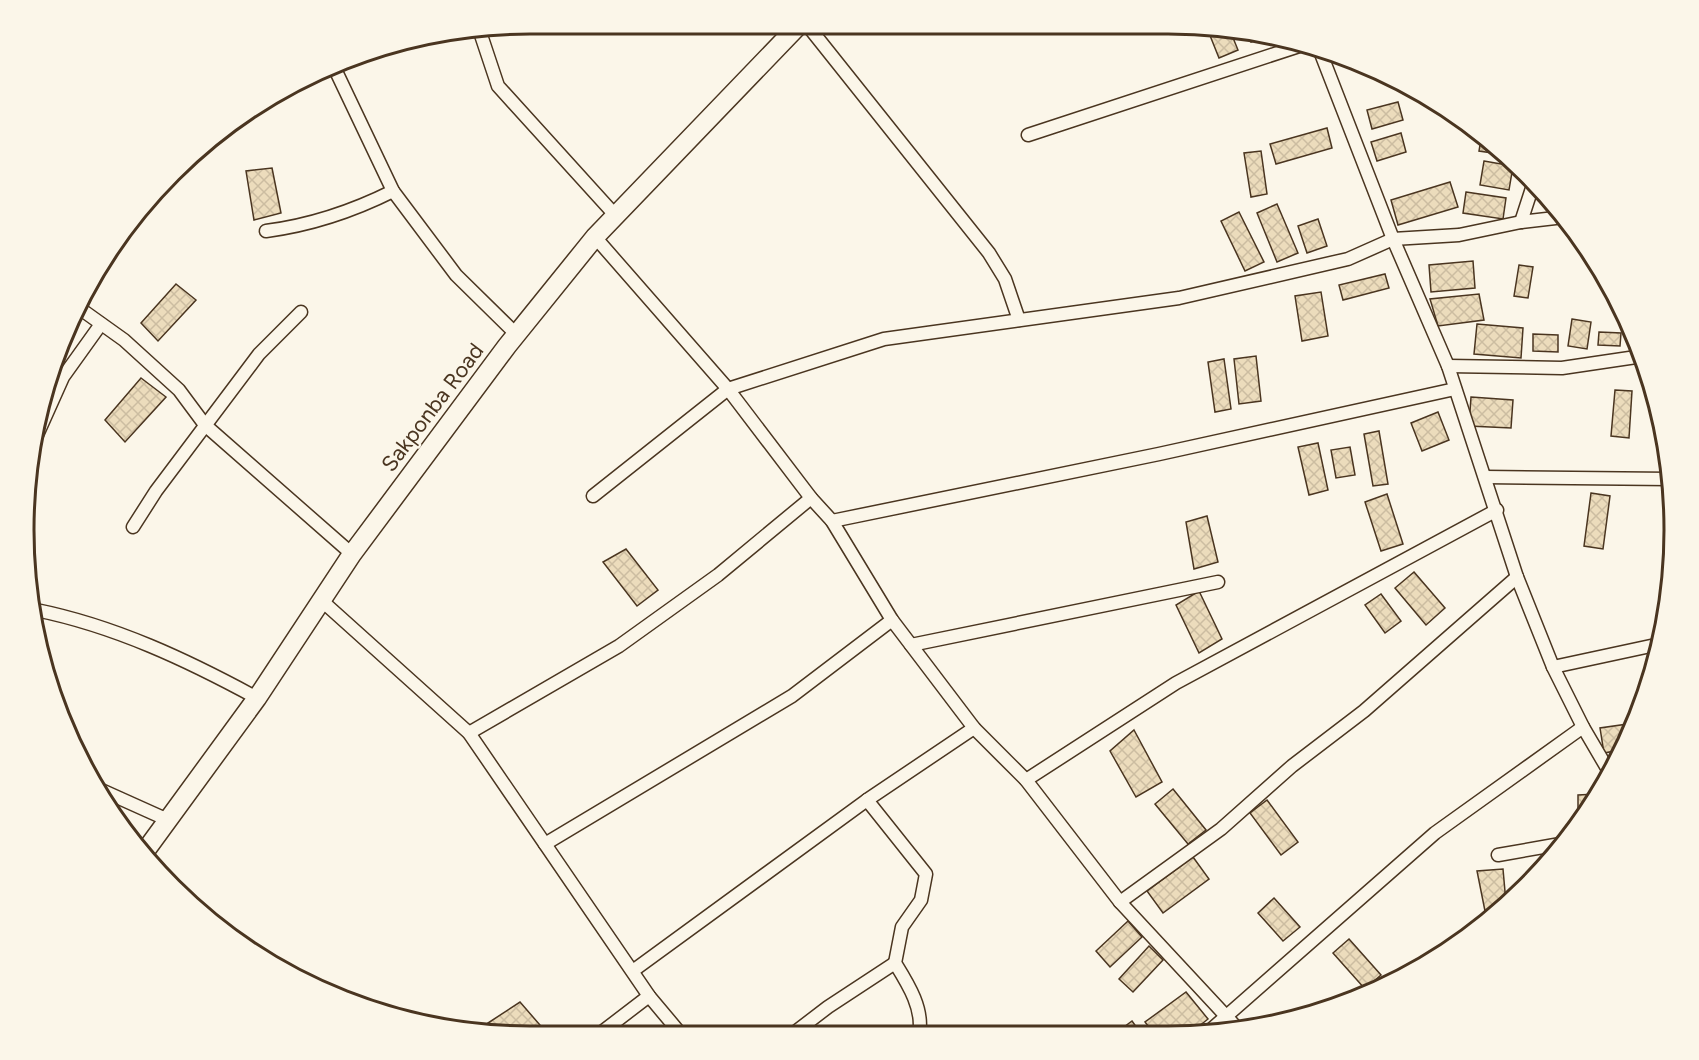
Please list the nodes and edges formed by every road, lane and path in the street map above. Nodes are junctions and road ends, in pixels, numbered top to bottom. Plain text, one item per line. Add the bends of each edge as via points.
1 (790, 34) edge
2 (813, 34) edge
3 (482, 37) edge
4 (1289, 49) edge
5 (1323, 59) edge
6 (337, 73) edge
7 (1028, 135) dead end
8 (393, 192) junction
9 (1531, 192) edge
10 (615, 215) junction
11 (1554, 218) edge
12 (1521, 222) junction
13 (266, 231) dead end
14 (595, 237) junction
15 (1393, 239) junction
16 (85, 312) edge
17 (301, 312) dead end
18 (1019, 320) junction
19 (101, 324) junction
20 (516, 334) junction
21 (1633, 357) edge
22 (1448, 366) junction
23 (728, 389) junction
24 (1455, 389) junction
25 (50, 408) edge
26 (205, 425) junction
27 (1485, 477) junction
28 (1661, 479) edge
29 (593, 496) dead end
30 (811, 498) junction
31 (1497, 510) junction
32 (832, 521) junction
33 (133, 527) dead end
34 (352, 554) junction
35 (1517, 577) junction
36 (1218, 582) dead end
37 (321, 600) junction
38 (42, 611) edge
39 (892, 620) junction
40 (911, 645) junction
41 (1651, 646) edge
42 (1553, 667) junction
43 (257, 698) junction
44 (1583, 727) junction
45 (974, 728) junction
46 (469, 733) junction
47 (1605, 764) edge
48 (1026, 780) junction
49 (111, 795) edge
50 (867, 800) junction
51 (168, 820) junction
52 (544, 844) junction
53 (149, 846) edge
54 (1551, 846) edge
55 (1498, 855) dead end
56 (1120, 902) junction
57 (895, 963) junction
58 (634, 970) junction
59 (649, 996) junction
60 (1228, 1016) junction
61 (1232, 1021) edge
62 (1220, 1022) edge
63 (610, 1026) edge
64 (674, 1026) edge
65 (803, 1026) edge
66 (920, 1026) edge

1 - 10 main road, Sakponba Road
2 - 18 street via 988,253 1005,279
3 - 10 street via 503,93
4 - 7 street
5 - 15 street
6 - 8 street
8 - 13 street via 333,218
8 - 20 street via 456,275
9 - 12 street
10 - 14 main road, Sakponba Road
11 - 12 street
12 - 15 street via 1459,235
14 - 20 main road, Sakponba Road
14 - 23 street
15 - 18 street via 1348,259 1179,298
15 - 22 street
16 - 19 street
17 - 26 street via 259,354
18 - 23 street via 884,339
19 - 25 street via 63,377
19 - 26 street via 179,390
20 - 34 main road, Sakponba Road
21 - 22 street via 1562,368
22 - 24 street
23 - 29 street
23 - 30 street
24 - 27 street
24 - 32 street
26 - 33 street
26 - 34 street
27 - 28 street
27 - 31 street
30 - 32 street
30 - 46 street via 718,575 619,646
31 - 35 street
31 - 48 street via 1176,683
32 - 39 street
34 - 37 main road, Sakponba Road
35 - 42 street
35 - 56 street via 1221,830
36 - 40 street
37 - 43 main road, Sakponba Road
37 - 46 street
38 - 43 street via 135,639
39 - 40 street
39 - 52 street via 792,696
40 - 45 street
41 - 42 street
42 - 44 street
43 - 51 main road, Sakponba Road
44 - 47 street
44 - 60 street via 1435,833
45 - 48 street
45 - 50 street
46 - 52 street
48 - 56 street
49 - 51 street
50 - 57 street via 926,874 921,900 902,927
50 - 58 street
51 - 53 main road, Sakponba Road
52 - 58 street
54 - 55 street
56 - 60 street
57 - 65 street
57 - 66 street via 909,986
58 - 59 street
59 - 63 street
59 - 64 street
60 - 61 street
60 - 62 street

